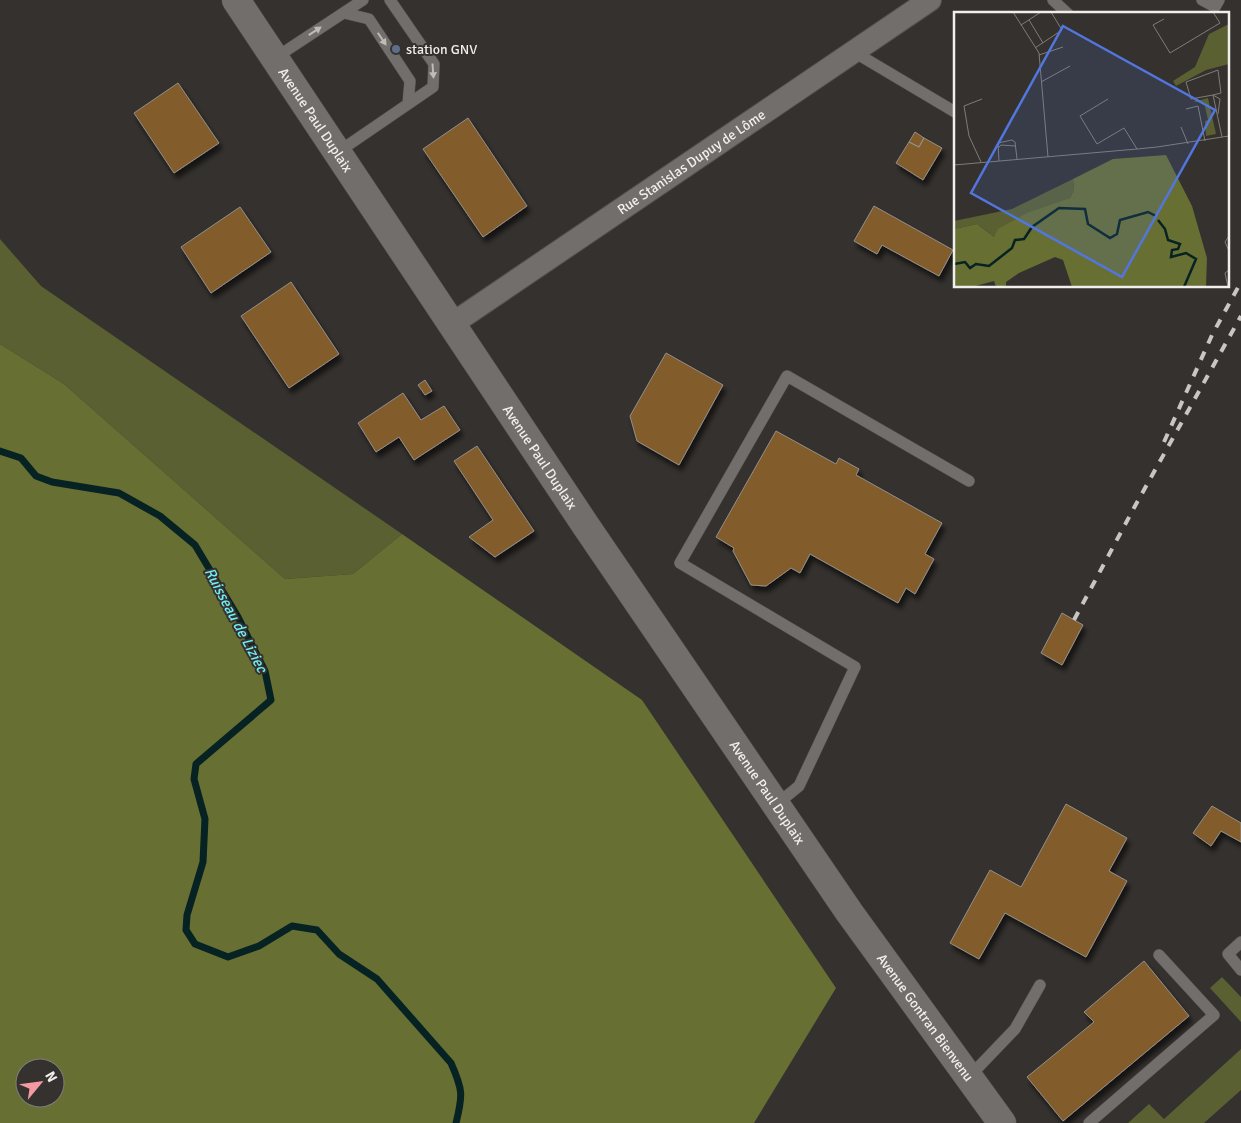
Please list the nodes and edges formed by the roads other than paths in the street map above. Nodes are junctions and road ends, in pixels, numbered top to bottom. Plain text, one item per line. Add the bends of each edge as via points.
1 (236, 0) edge
2 (363, 0) edge
3 (390, 0) edge
4 (930, 0) edge
5 (1053, 0) edge
6 (1202, 0) edge
7 (1219, 0) edge
8 (1066, 12) edge
9 (344, 13) junction
10 (854, 52) junction
11 (275, 58) junction
12 (408, 104) junction
13 (954, 111) edge
14 (338, 153) junction
15 (452, 324) junction
16 (969, 481) dead end
17 (777, 804) junction
18 (849, 912) joint
19 (1241, 942) edge
20 (1159, 955) dead end
21 (1241, 970) edge
22 (1040, 986) dead end
23 (968, 1078) junction
24 (1002, 1123) edge
25 (1088, 1123) edge

1 - 11 main road, Avenue Paul Duplaix
2 - 9 lane
3 -> 12 lane via 434,64 433,87
4 - 10 street, Rue Stanislas Dupuy de Lôme
5 - 8 lane
6 - 7 lane via 1215,7
11 -> 9 lane
9 -> 12 lane via 369,19 410,81
10 - 13 lane
10 - 15 street, Rue Stanislas Dupuy de Lôme
11 - 14 main road, Avenue Paul Duplaix
12 - 14 lane
14 - 15 main road, Avenue Paul Duplaix
15 - 17 main road, Avenue Paul Duplaix
16 - 17 lane via 787,376 680,563 855,667 799,786
17 - 18 main road, Avenue Paul Duplaix
18 - 23 main road, Avenue Gontran Bienvenu
19 - 21 lane via 1228,954
20 - 25 lane via 1214,1015
22 - 23 lane via 1015,1029
23 - 24 main road, Avenue Gontran Bienvenu

